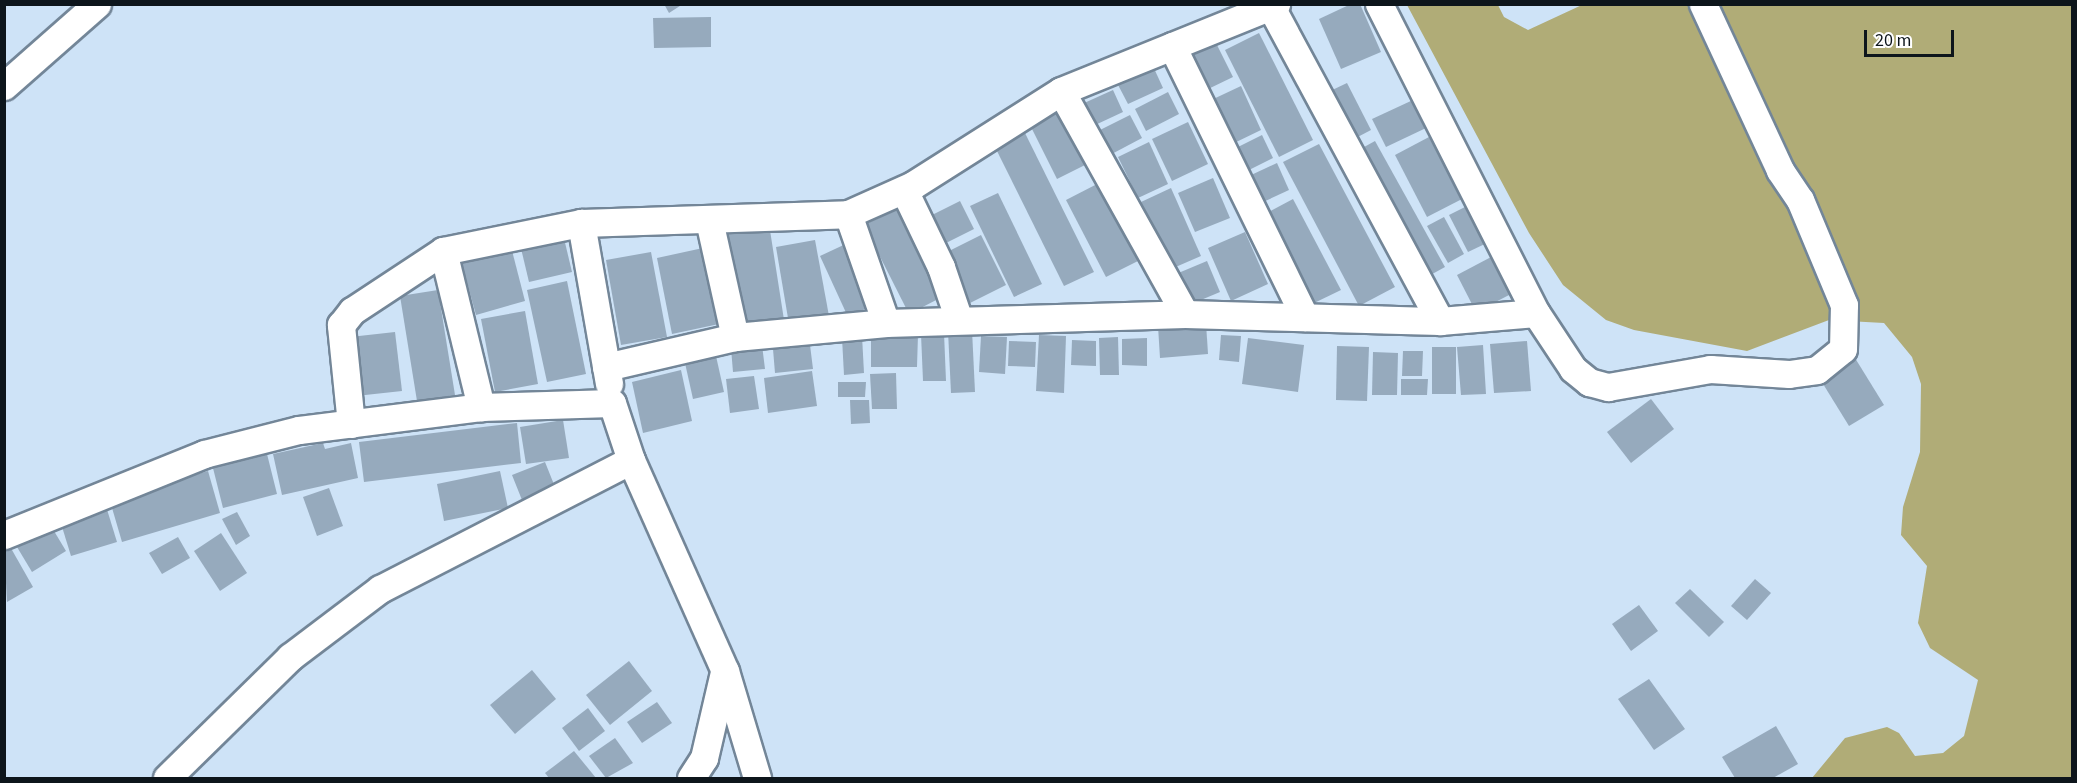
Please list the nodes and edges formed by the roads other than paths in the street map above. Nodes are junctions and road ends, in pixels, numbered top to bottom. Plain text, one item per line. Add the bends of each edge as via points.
1 (96, 4) edge
2 (1379, 4) edge
3 (1703, 4) edge
4 (1274, 6) edge
5 (1172, 46) junction
6 (4, 86) edge
7 (1061, 91) junction
8 (904, 190) junction
9 (848, 214) junction
10 (709, 220) junction
11 (581, 223) junction
12 (443, 251) junction
13 (1536, 313) junction
14 (1185, 314) junction
15 (1305, 316) junction
16 (959, 320) junction
17 (1440, 321) junction
18 (886, 323) junction
19 (735, 337) junction
20 (606, 367) junction
21 (612, 403) junction
22 (481, 407) junction
23 (351, 424) junction
24 (631, 460) junction
25 (4, 535) edge
26 (725, 671) junction
27 (167, 778) edge
28 (690, 778) edge
29 (757, 778) edge

1 - 6 street
2 - 13 street
3 - 13 street via 1780,170 1800,200 1844,305 1843,349 1816,369 1789,374 1710,369 1608,387 1589,382 1573,369
4 - 5 street
4 - 17 street
5 - 7 street
5 - 15 street
7 - 8 street
7 - 14 street
8 - 9 street
8 - 16 street via 941,267
9 - 10 street
9 - 18 street
10 - 11 street
10 - 19 street
11 - 12 street
11 - 20 street
12 - 22 street
12 - 23 street via 352,311 341,325
13 - 17 street
14 - 15 street
14 - 16 street
15 - 17 street
16 - 18 street
18 - 19 street
19 - 20 street
20 - 21 street
21 - 22 street
21 - 24 street
22 - 23 street
23 - 25 street via 299,430 204,454
24 - 26 street
24 - 27 street via 380,589 290,657
26 - 28 street via 704,758
26 - 29 street

